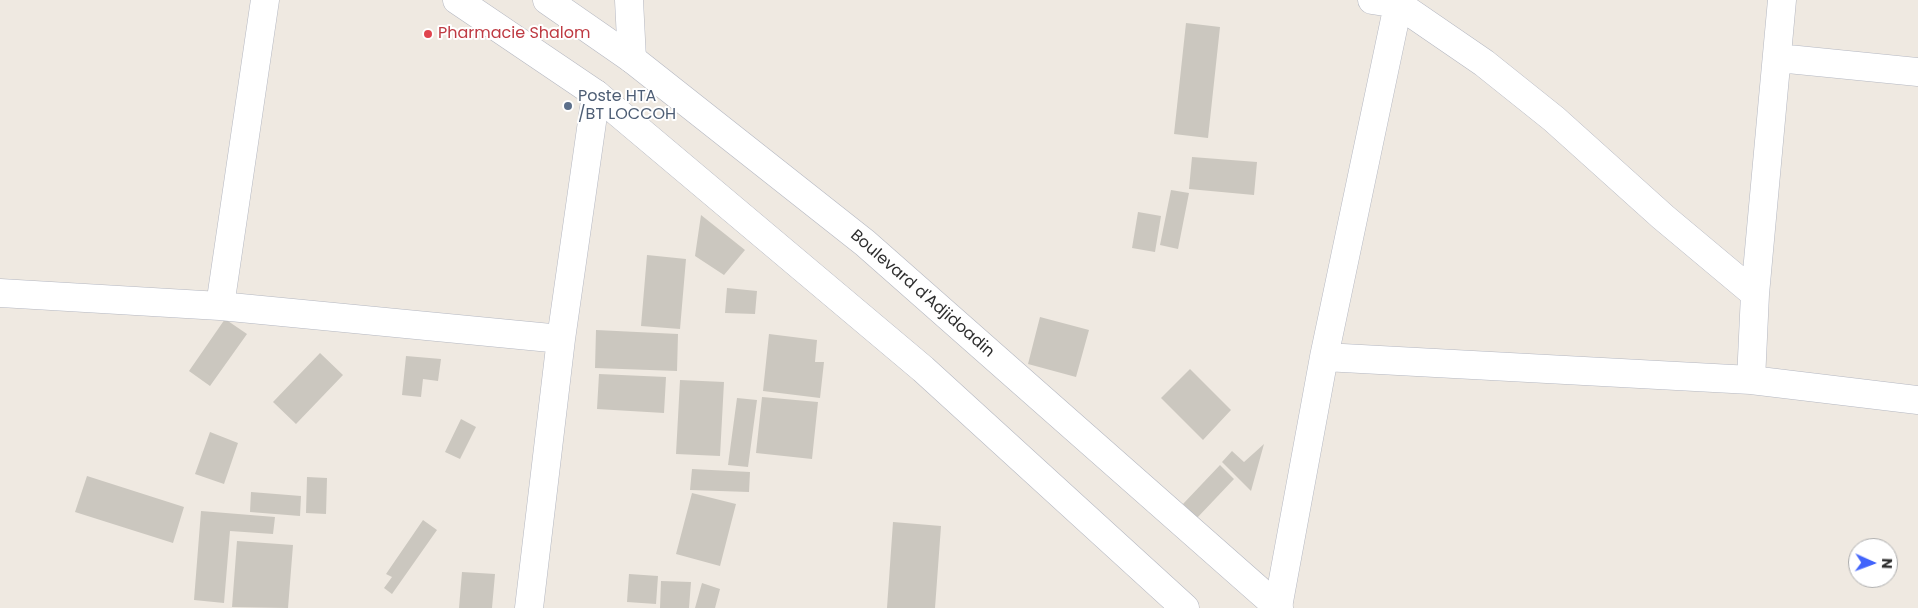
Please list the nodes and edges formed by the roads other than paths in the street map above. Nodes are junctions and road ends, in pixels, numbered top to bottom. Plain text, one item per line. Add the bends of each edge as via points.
1 (265, 0) edge
2 (457, 0) edge
3 (547, 0) edge
4 (630, 0) edge
5 (1782, 0) edge
6 (1389, 1) edge
7 (1778, 58) junction
8 (632, 59) junction
9 (1918, 72) edge
10 (596, 94) junction
11 (0, 294) edge
12 (1755, 294) junction
13 (220, 306) junction
14 (560, 339) junction
15 (1324, 357) junction
16 (1751, 380) junction
17 (1918, 400) edge
18 (530, 608) edge
19 (1185, 608) edge
20 (1279, 608) edge

1 - 13 street
2 - 10 street
3 - 8 street, Boulevard d'Adjidoadin
4 - 8 street
5 - 7 street
6 - 12 street via 1484,62
6 - 15 street
7 - 9 street
7 - 12 street
8 - 20 street, Boulevard d'Adjidoadin via 865,243
10 - 14 street
10 - 19 street via 923,369
11 - 13 street
12 - 16 street
13 - 14 street
14 - 18 street
15 - 16 street
15 - 20 street
16 - 17 street

